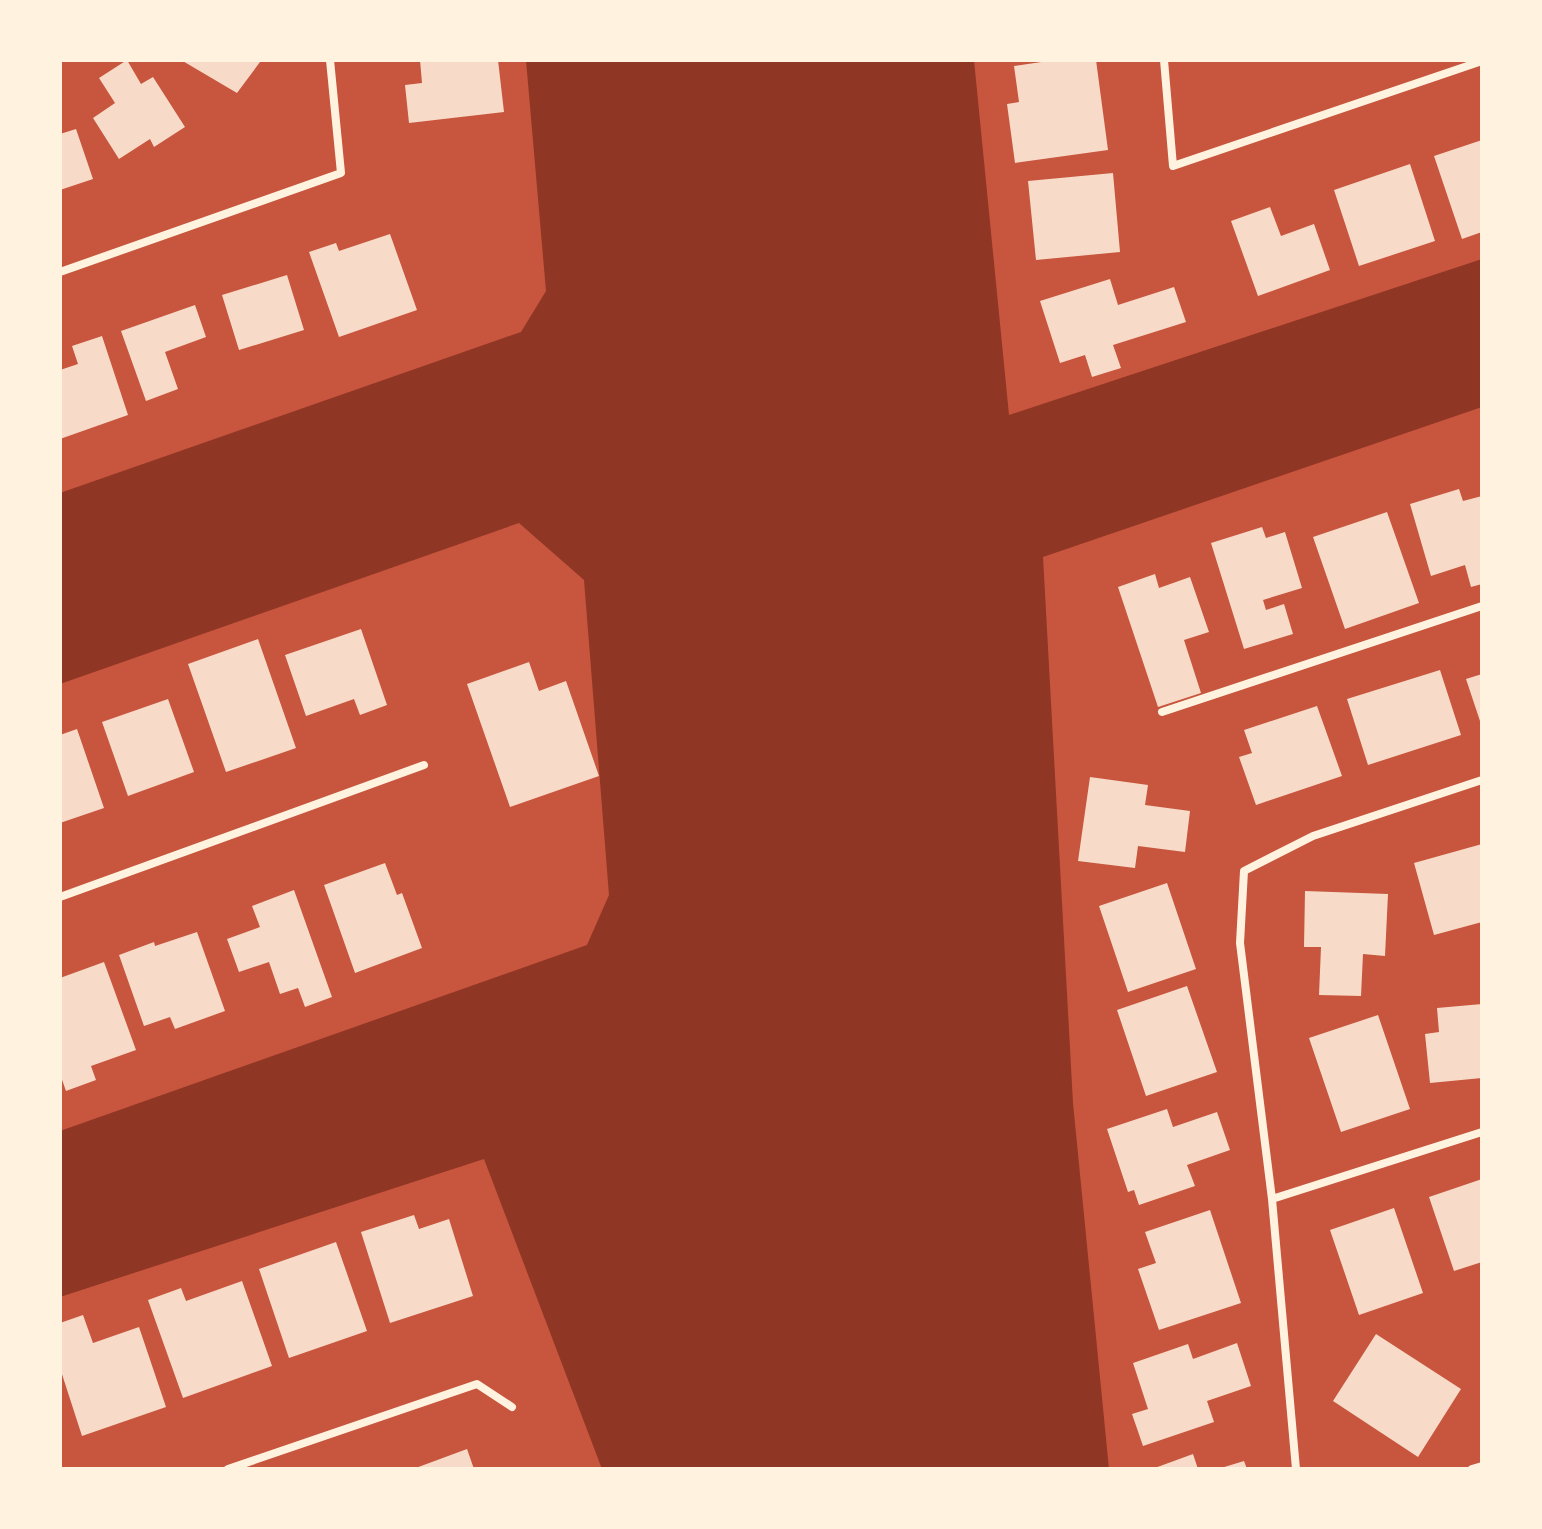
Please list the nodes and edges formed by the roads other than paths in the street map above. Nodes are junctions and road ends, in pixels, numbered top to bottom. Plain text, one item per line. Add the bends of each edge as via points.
1 (330, 60) edge
2 (1164, 60) edge
3 (1482, 61) edge
4 (60, 272) edge
5 (1482, 606) edge
6 (1162, 712) dead end
7 (424, 765) dead end
8 (1482, 780) edge
9 (60, 897) edge
10 (1482, 1132) edge
11 (1272, 1199) junction
12 (512, 1407) dead end
13 (1482, 1466) edge
14 (228, 1469) edge
15 (1296, 1469) edge
16 (1472, 1469) edge

1 - 4 street via 341,173
2 - 3 street via 1173,166
5 - 6 street
7 - 9 street
8 - 11 street via 1313,836 1244,871 1240,943
10 - 11 street
11 - 15 street
12 - 14 street via 477,1384
13 - 16 street

